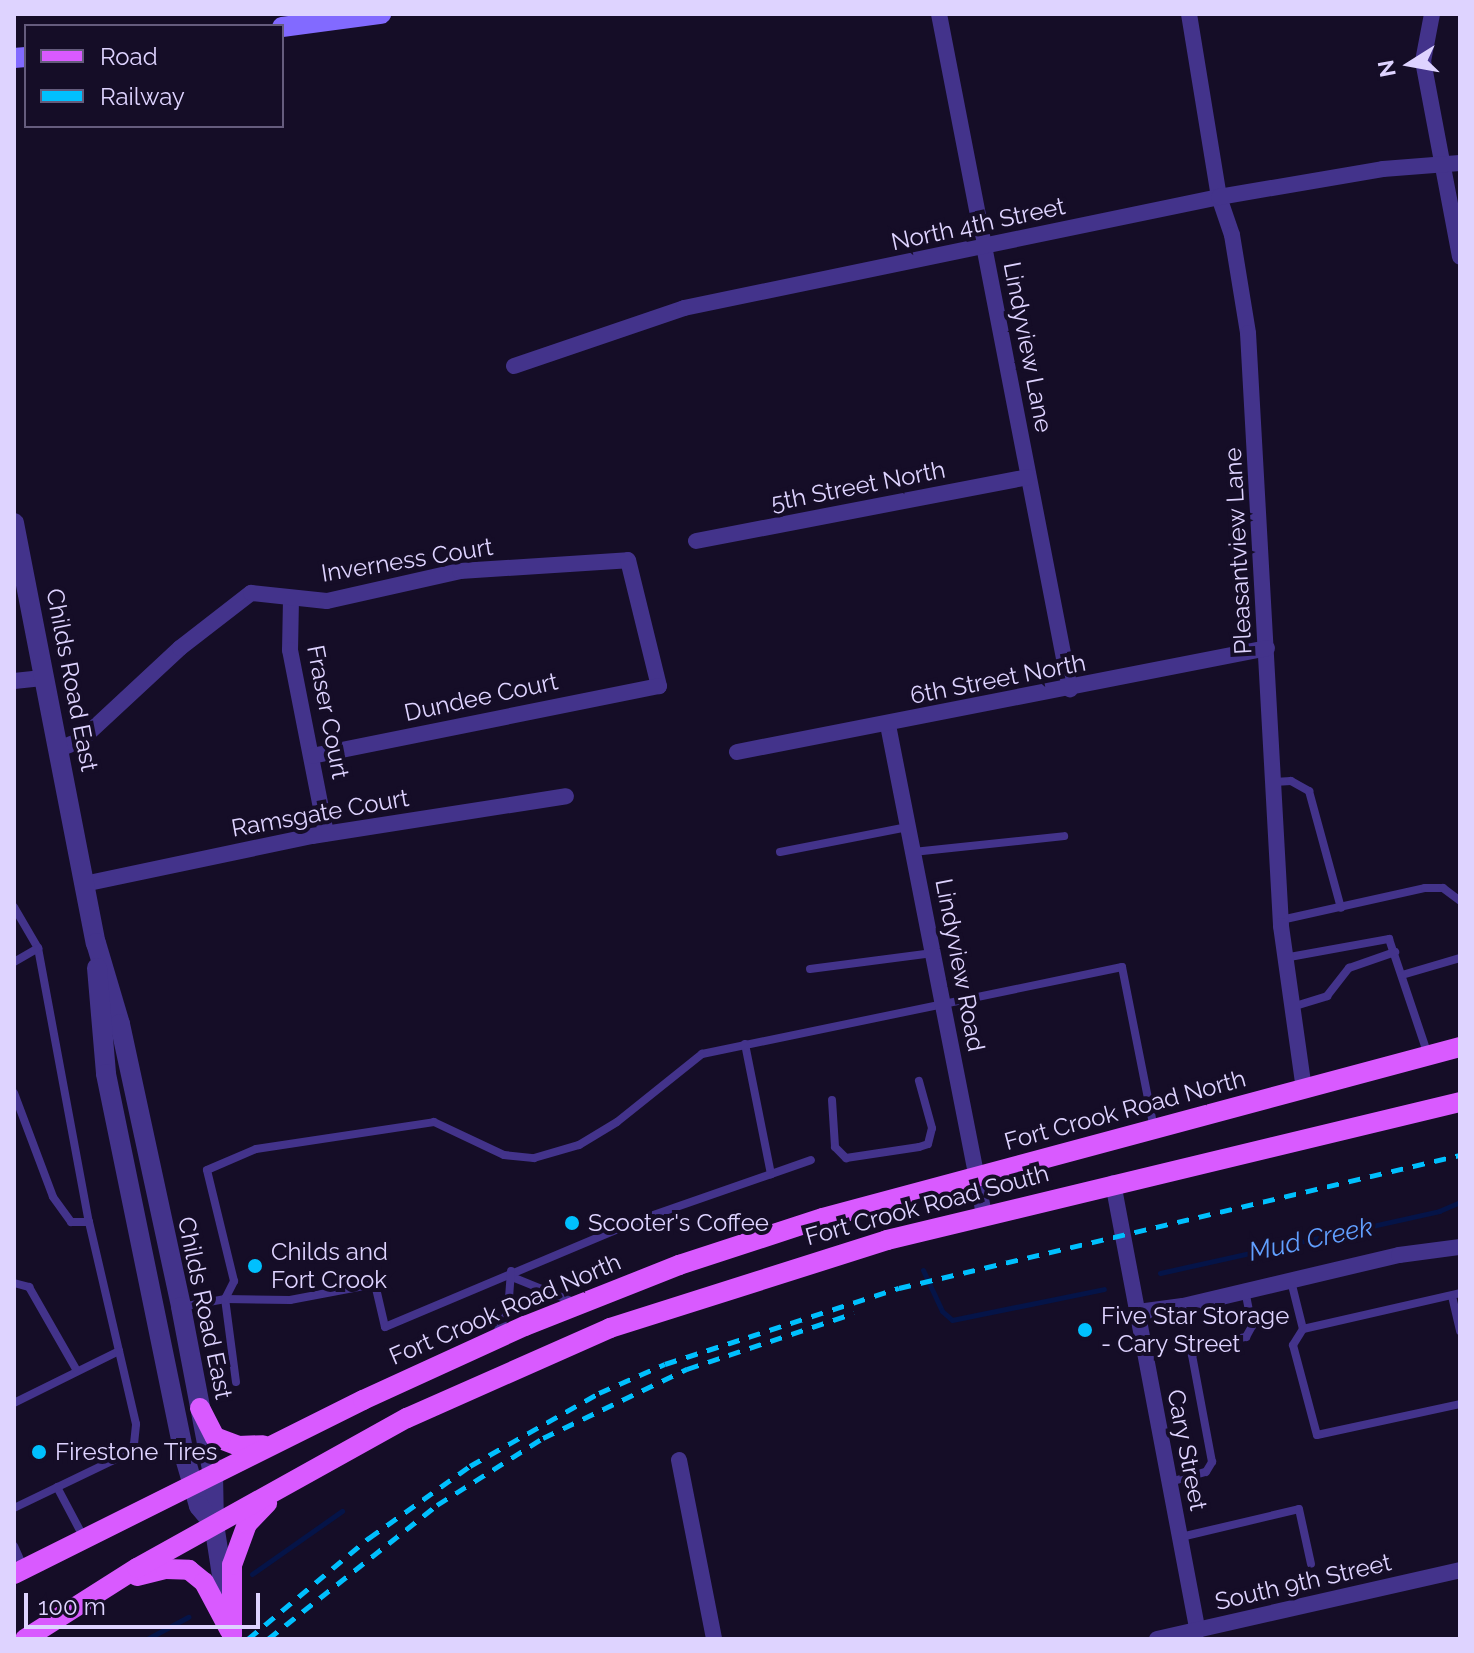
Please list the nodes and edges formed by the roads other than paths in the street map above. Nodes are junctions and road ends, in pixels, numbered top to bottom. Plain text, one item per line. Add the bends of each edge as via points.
1 (381, 14) edge
2 (939, 14) edge
3 (1189, 14) edge
4 (1432, 14) edge
5 (284, 27) edge
6 (1460, 163) edge
7 (1441, 164) junction
8 (1219, 197) junction
9 (984, 248) junction
10 (1460, 257) edge
11 (514, 366) dead end
12 (1028, 477) junction
13 (14, 523) edge
14 (696, 541) dead end
15 (291, 599) junction
16 (1267, 648) junction
17 (45, 678) junction
18 (14, 681) edge
19 (659, 686) joint
20 (1070, 689) junction
21 (888, 725) junction
22 (59, 749) junction
23 (737, 752) dead end
24 (313, 756) junction
25 (1274, 782) junction
26 (566, 796) dead end
27 (908, 827) junction
28 (326, 833) junction
29 (1064, 836) dead end
30 (780, 852) dead end
31 (913, 852) junction
32 (84, 884) junction
33 (1460, 901) edge
34 (14, 907) edge
35 (1341, 908) junction
36 (1281, 920) junction
37 (96, 943) junction
38 (38, 948) junction
39 (1395, 952) junction
40 (933, 953) junction
41 (1284, 958) junction
42 (1460, 958) edge
43 (14, 962) edge
44 (810, 969) dead end
45 (1402, 975) junction
46 (942, 1002) junction
47 (1291, 1007) junction
48 (745, 1044) junction
49 (1460, 1047) edge
50 (1428, 1056) junction
51 (919, 1081) dead end
52 (1304, 1089) junction
53 (14, 1093) edge
54 (832, 1100) dead end
55 (1460, 1102) edge
56 (1154, 1129) junction
57 (811, 1160) dead end
58 (771, 1174) junction
59 (977, 1177) junction
60 (1113, 1183) junction
61 (984, 1215) junction
62 (89, 1222) junction
63 (1460, 1247) edge
64 (511, 1274) junction
65 (1291, 1280) junction
66 (14, 1283) edge
67 (1245, 1291) junction
68 (1456, 1294) edge
69 (225, 1299) junction
70 (578, 1303) junction
71 (181, 1307) junction
72 (1138, 1312) junction
73 (1303, 1329) junction
74 (1460, 1331) edge
75 (491, 1341) junction
76 (119, 1351) junction
77 (76, 1369) junction
78 (236, 1382) dead end
79 (14, 1403) edge
80 (1460, 1404) edge
81 (200, 1408) junction
82 (271, 1445) junction
83 (679, 1460) dead end
84 (213, 1474) junction
85 (1169, 1482) junction
86 (289, 1483) junction
87 (191, 1485) junction
88 (57, 1487) junction
89 (14, 1508) edge
90 (214, 1524) junction
91 (1180, 1537) junction
92 (84, 1539) junction
93 (14, 1546) edge
94 (1311, 1564) dead end
95 (1460, 1570) edge
96 (19, 1571) edge
97 (106, 1587) junction
98 (1198, 1631) junction
99 (233, 1638) edge
100 (25, 1639) edge
101 (714, 1639) edge
102 (1157, 1639) edge

1 - 5 main road
2 - 9 street, Lindyview Lane
3 - 8 street, Pleasantview Lane
4 - 7 street via 1423,61
6 - 7 street, North 4th Street
7 - 8 street, North 4th Street
7 - 10 street
8 - 9 street, North 4th Street
8 - 16 street, Pleasantview Lane via 1232,235 1248,333
9 - 11 street, North 4th Street via 684,308
9 - 12 street, Lindyview Lane
12 - 14 street, 5th Street North
12 - 20 street, Lindyview Lane
13 - 17 street, Childs Road East
15 - 19 street, Inverness Court via 327,601 460,571 628,560
15 - 22 street, Inverness Court via 251,593 180,648 81,740
15 - 24 street, Fraser Court via 290,650
16 - 20 street, 6th Street North
16 - 25 street, Pleasantview Lane
17 - 18 street
17 - 22 street, Childs Road East
19 - 24 street, Dundee Court
20 - 21 street, 6th Street North
21 - 23 street, 6th Street North
21 - 27 street, Lindyview Road
22 - 32 street, Childs Road East
24 - 28 street, Fraser Court
25 - 35 lane via 1291,781 1309,791
25 - 36 street, Pleasantview Lane
26 - 28 street, Ramsgate Court
27 - 30 lane
27 - 31 street, Lindyview Road
28 - 32 street, Ramsgate Court
29 - 31 lane
31 - 40 street, Lindyview Road
32 - 37 street, Childs Road East
33 - 35 lane via 1443,888 1425,888
34 - 38 lane
35 - 36 lane
36 - 41 street, Pleasantview Lane
37 - 71 street, Childs Road East via 120,1024
37 - 87 street, Childs Road East via 106,1074
38 - 43 lane
38 - 62 lane
39 - 41 lane via 1385,937
39 - 45 lane
39 - 47 lane via 1349,968 1327,996
40 - 44 lane
40 - 46 street, Lindyview Road
41 - 47 street, Pleasantview Lane
42 - 45 lane
45 - 50 lane
46 - 48 lane
46 - 56 lane via 1122,967
46 - 59 street, Lindyview Road
47 - 52 street, Pleasantview Lane
48 - 58 lane
48 - 69 lane via 702,1054 617,1122 579,1145 534,1158 504,1155 434,1122 256,1149 207,1170 234,1281
49 - 50 main road, Fort Crook Road North
50 - 52 main road, Fort Crook Road North
51 - 54 lane via 932,1128 928,1144 919,1147 846,1158 835,1147
52 - 56 main road, Fort Crook Road North
53 - 62 lane via 53,1197 71,1222
55 - 60 main road, Fort Crook Road South
56 - 59 main road, Fort Crook Road North
57 - 58 lane
58 - 64 lane
59 - 61 street, Lindyview Road
59 - 70 main road, Fort Crook Road North via 755,1239
60 - 61 main road, Fort Crook Road South
60 - 72 street, Cary Street
61 - 86 main road, Fort Crook Road South via 793,1268 610,1328 479,1382
62 - 76 lane
63 - 65 street
64 - 69 lane via 385,1327 375,1284 290,1300
64 - 70 lane
64 - 75 lane via 505,1321
65 - 67 street
65 - 73 lane
66 - 77 lane via 29,1287
67 - 72 street
67 - 85 lane via 1252,1326 1246,1337 1204,1345 1192,1355 1212,1462 1206,1472
68 - 73 lane
68 - 74 lane
69 - 71 lane
69 - 78 lane
70 - 75 main road, Fort Crook Road North
71 - 81 street, Childs Road East
72 - 85 street, Cary Street
73 - 80 lane via 1293,1345 1317,1435
75 - 82 main road, Fort Crook Road North
76 - 77 lane
76 - 88 lane via 136,1424 134,1444 124,1455
77 - 79 lane
81 - 82 main road via 215,1437 225,1443
81 - 84 street, Childs Road East
82 - 84 main road, Fort Crook Road North
83 - 101 street
84 - 87 main road, Fort Crook Road North
84 - 90 street, Childs Road East
85 - 91 street, Cary Street
86 - 90 main road, Fort Crook Road South
86 - 99 main road via 259,1510 240,1537 232,1565
87 - 90 street, Childs Road East
87 - 92 main road, Fort Crook Road North
88 - 89 lane
88 - 92 lane
90 - 97 main road
90 - 99 street
91 - 94 lane via 1299,1509
91 - 98 street, Cary Street
92 - 96 main road, Fort Crook Road North
93 - 96 lane
95 - 98 street, South 9th Street
97 - 99 main road via 158,1570 189,1570 204,1582
97 - 100 main road
98 - 102 street, South 9th Street

